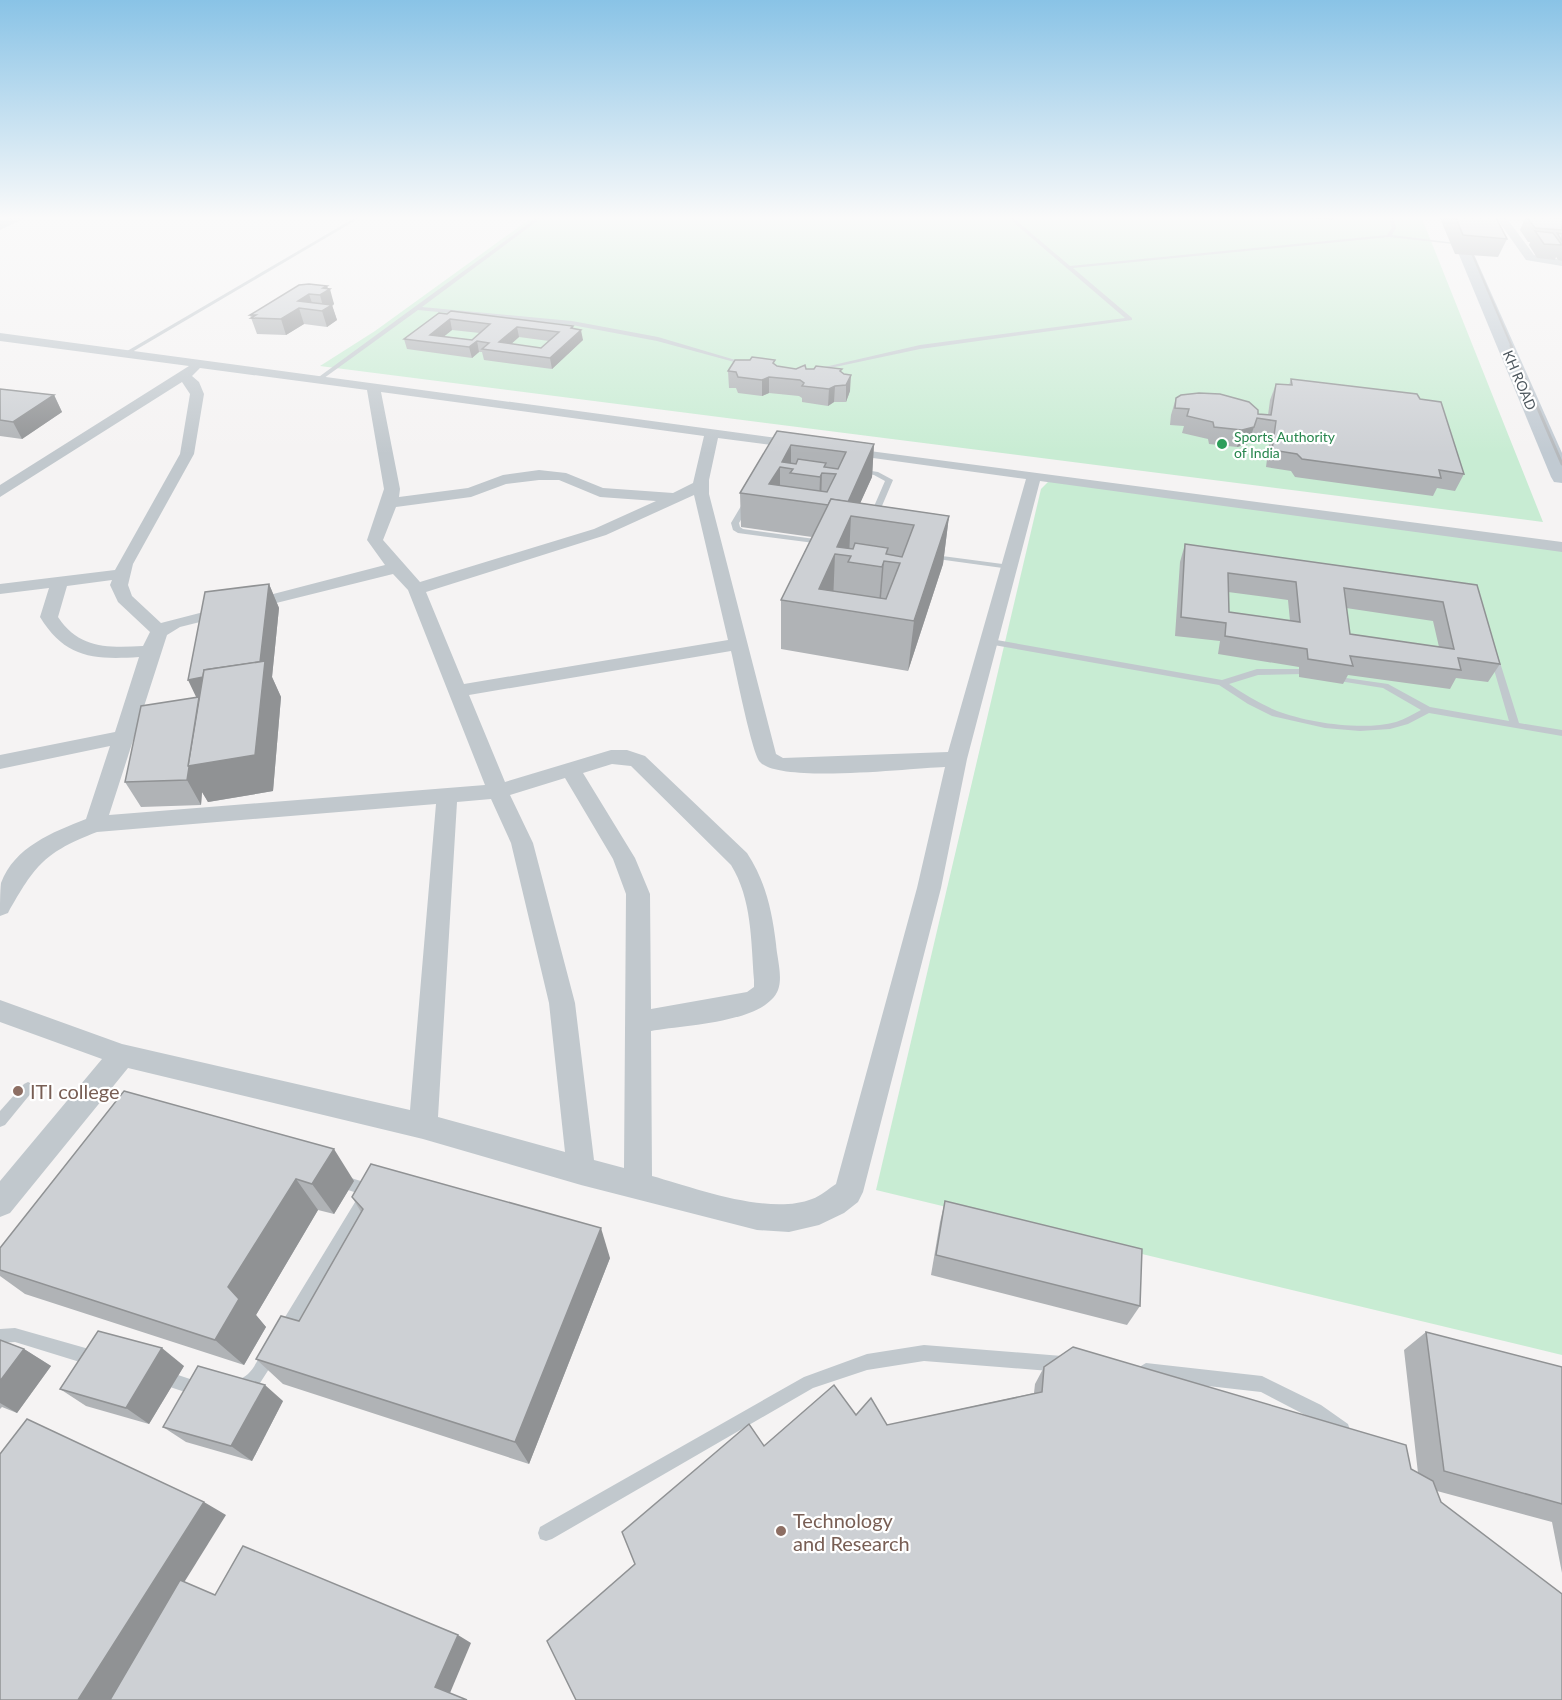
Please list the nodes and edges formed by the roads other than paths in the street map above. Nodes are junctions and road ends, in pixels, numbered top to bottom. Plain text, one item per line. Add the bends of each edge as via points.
1 (225, 295) edge
2 (434, 295) edge
3 (1103, 295) edge
4 (1484, 295) edge
5 (1502, 295) edge
6 (417, 308) junction
7 (1514, 321) dead end
8 (0, 337) edge
9 (125, 354) junction
10 (202, 364) junction
11 (752, 366) edge
12 (812, 371) edge
13 (183, 376) junction
14 (318, 380) junction
15 (373, 387) junction
16 (712, 432) junction
17 (853, 470) edge
18 (1034, 476) junction
19 (1562, 477) edge
20 (700, 486) junction
21 (0, 492) edge
22 (753, 493) edge
23 (675, 498) junction
24 (392, 503) junction
25 (869, 526) edge
26 (827, 542) edge
27 (1562, 547) edge
28 (917, 554) edge
29 (1010, 567) junction
30 (395, 568) junction
31 (121, 574) junction
32 (59, 582) junction
33 (0, 589) edge
34 (416, 589) junction
35 (160, 631) junction
36 (1489, 641) edge
37 (991, 642) junction
38 (738, 644) junction
39 (151, 651) junction
40 (1299, 672) dead end
41 (1342, 679) edge
42 (1222, 684) junction
43 (458, 691) junction
44 (1428, 710) junction
45 (1515, 725) junction
46 (1562, 733) edge
47 (123, 737) junction
48 (957, 759) junction
49 (0, 762) edge
50 (570, 769) junction
51 (498, 791) junction
52 (447, 796) junction
53 (95, 824) junction
54 (0, 907) edge
55 (0, 1011) edge
56 (638, 1022) junction
57 (122, 1055) junction
58 (28, 1088) dead end
59 (0, 1121) edge
60 (423, 1126) junction
61 (581, 1172) junction
62 (325, 1176) edge
63 (638, 1187) junction
64 (369, 1190) junction
65 (390, 1196) edge
66 (0, 1203) edge
67 (0, 1336) edge
68 (109, 1363) edge
69 (1074, 1365) edge
70 (1131, 1370) edge
71 (153, 1375) edge
72 (1351, 1437) edge
73 (546, 1533) dead end

1 - 9 lane
2 - 6 lane
3 - 12 lane via 1130,319 920,347
4 - 19 main road, KH ROAD
5 - 7 main road
6 - 11 lane via 572,323 658,339
6 - 14 lane
8 - 9 street
9 - 10 street
10 - 13 street
10 - 14 street
13 - 21 street
13 - 31 street via 194,385 197,394 187,454
14 - 15 street
15 - 16 street
15 - 24 street
16 - 18 street
16 - 20 street
17 - 25 lane via 876,473 889,480
18 - 27 street
18 - 29 street
20 - 23 street
20 - 38 street
22 - 26 lane via 735,523 736,528
23 - 24 street via 600,492 561,476 539,475 503,480 471,492
23 - 34 street via 600,532
24 - 30 street via 376,530 375,540
28 - 29 lane
29 - 37 street
30 - 34 street
30 - 35 street via 174,622
31 - 32 street
31 - 35 street via 119,585 124,598
32 - 33 street
32 - 39 street via 49,617 53,626 75,645 88,652
34 - 43 street
35 - 39 street
36 - 45 lane
37 - 42 lane
37 - 48 street
38 - 43 street
38 - 48 street via 763,745 767,757 778,765
39 - 47 street
40 - 42 lane via 1257,672
41 - 44 lane via 1385,686
42 - 44 lane via 1281,716 1325,724 1389,726 1408,722
43 - 51 street
44 - 45 lane
45 - 46 lane
47 - 49 street
47 - 53 street
48 - 63 street via 929,888 848,1192 832,1207 800,1218 762,1218
50 - 51 street
50 - 56 street via 624,858 638,894
50 - 56 street via 611,757 638,761 740,859 755,887 767,980 761,998 748,1004
51 - 52 street
51 - 61 street via 522,843 554,963
52 - 53 street
52 - 60 street
53 - 54 street via 51,840 31,856 15,874
55 - 57 street
56 - 63 street
57 - 60 street
57 - 66 street
58 - 59 lane
60 - 61 street
61 - 63 street
62 - 64 lane
64 - 65 lane
64 - 71 lane via 255,1378 223,1393
67 - 68 lane via 15,1335
69 - 73 lane via 924,1353 867,1362 809,1382
70 - 72 lane via 1262,1384 1316,1411

